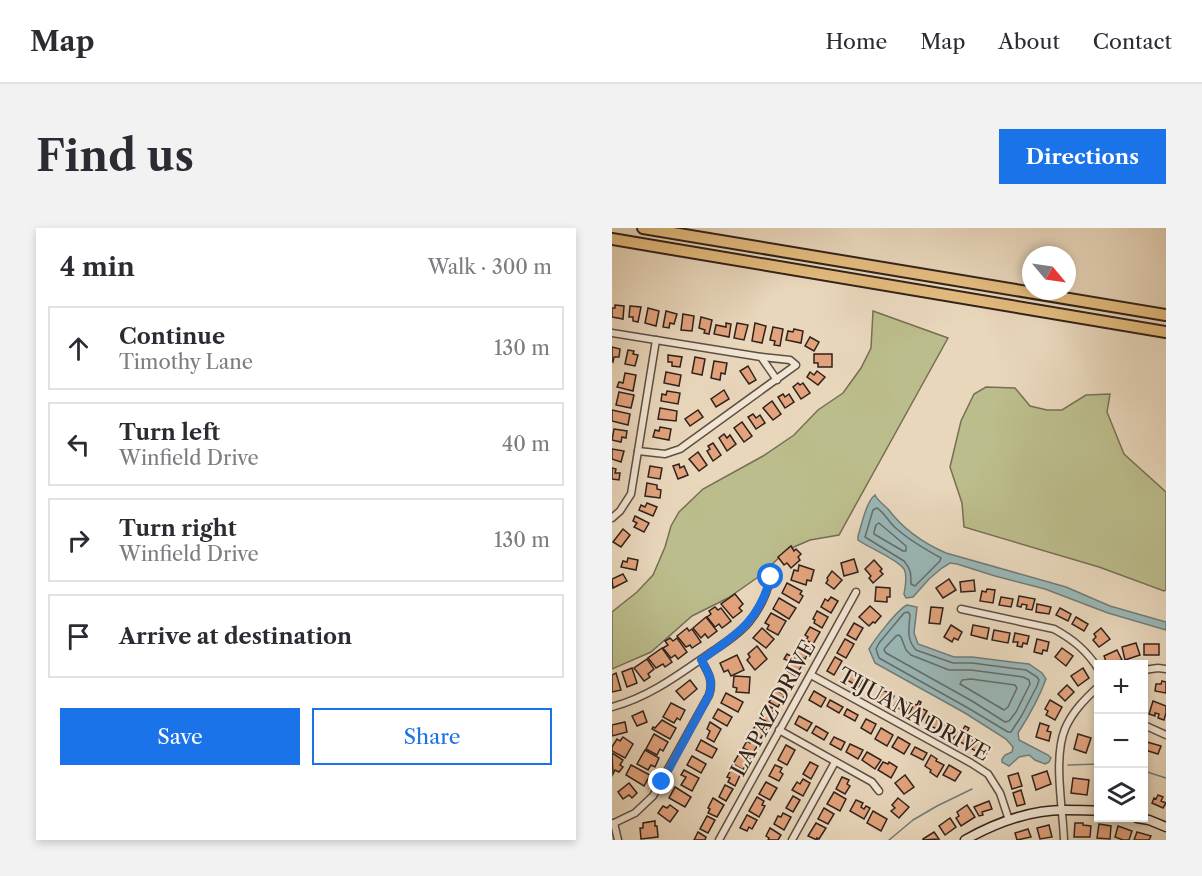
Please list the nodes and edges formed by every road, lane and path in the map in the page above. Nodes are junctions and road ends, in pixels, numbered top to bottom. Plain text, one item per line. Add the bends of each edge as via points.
1 (643, 228) edge
2 (612, 239) edge
3 (1166, 315) edge
4 (1166, 332) edge
5 (612, 333) edge
6 (656, 340) junction
7 (761, 357) junction
8 (777, 380) junction
9 (638, 451) junction
10 (612, 518) edge
11 (771, 577) dead end
12 (856, 592) dead end
13 (961, 609) dead end
14 (701, 660) junction
15 (1094, 663) edge
16 (1148, 669) edge
17 (1166, 669) edge
18 (811, 675) junction
19 (1094, 690) edge
20 (612, 707) edge
21 (1148, 727) edge
22 (779, 730) junction
23 (1166, 735) edge
24 (835, 762) junction
25 (879, 791) dead end
26 (1063, 810) junction
27 (1094, 811) edge
28 (1009, 820) junction
29 (1148, 820) edge
30 (613, 823) edge
31 (1166, 827) edge
32 (618, 840) edge
33 (719, 840) edge
34 (792, 840) edge
35 (965, 840) edge
36 (1064, 840) edge

1 - 3 highway
2 - 4 highway
5 - 6 street
6 - 7 street
6 - 9 street
7 - 8 street
7 - 8 street via 790,360 796,365
8 - 9 street via 680,450 665,454
9 - 10 street via 631,494
11 - 14 street via 750,621
12 - 18 street, LA PAZ DRIVE
13 - 15 street via 1054,629 1089,655
14 - 20 street via 651,693
14 - 30 street via 712,681 709,695 653,796 635,813
16 - 17 street
18 - 22 street, LA PAZ DRIVE
18 - 28 street, TIJUANA DRIVE via 988,774 1000,793
19 - 26 street via 1080,703 1064,730 1059,760
21 - 23 street
22 - 24 street
22 - 33 street, LA PAZ DRIVE
24 - 25 street via 872,782
24 - 34 street
26 - 27 street
26 - 28 street
26 - 36 street
28 - 35 street
29 - 31 street
30 - 32 street

